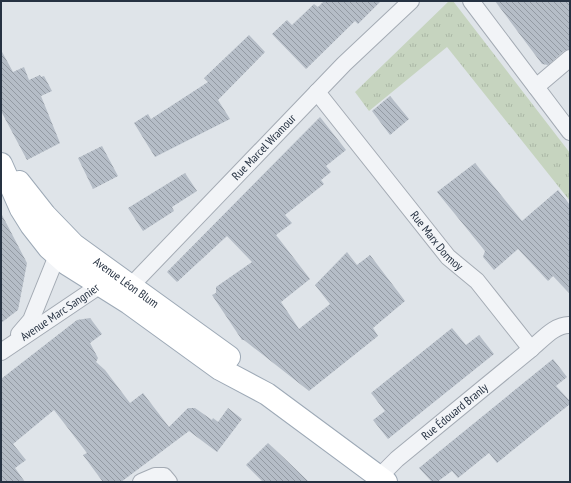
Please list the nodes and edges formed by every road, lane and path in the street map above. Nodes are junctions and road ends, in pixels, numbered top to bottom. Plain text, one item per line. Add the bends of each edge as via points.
1 (411, 1) edge
2 (471, 1) edge
3 (570, 58) edge
4 (536, 87) junction
5 (317, 92) junction
6 (570, 132) edge
7 (1, 155) edge
8 (1, 164) edge
9 (66, 251) junction
10 (106, 279) junction
11 (125, 291) junction
12 (570, 325) edge
13 (531, 349) junction
14 (3, 351) edge
15 (383, 479) edge
16 (141, 482) edge
17 (169, 482) edge

1 - 5 street, Rue Marcel Wramour
2 - 4 street
3 - 4 street
4 - 6 street
5 - 11 street, Rue Marcel Wramour
5 - 13 street, Rue Marx Dormoy via 448,257 477,281
7 - 9 main road, Avenue Léon Blum
8 - 9 main road, Avenue Léon Blum via 30,225
9 - 10 main road, Avenue Léon Blum via 78,272
9 - 14 street, Avenue Marc Sangnier via 50,269 31,320
10 - 11 main road, Avenue Léon Blum
10 - 14 street, Avenue Marc Sangnier
11 - 15 main road, Avenue Léon Blum via 236,361 267,394
12 - 13 street via 554,330
13 - 15 street, Rue Édouard Branly via 397,459
16 - 17 street via 164,476

